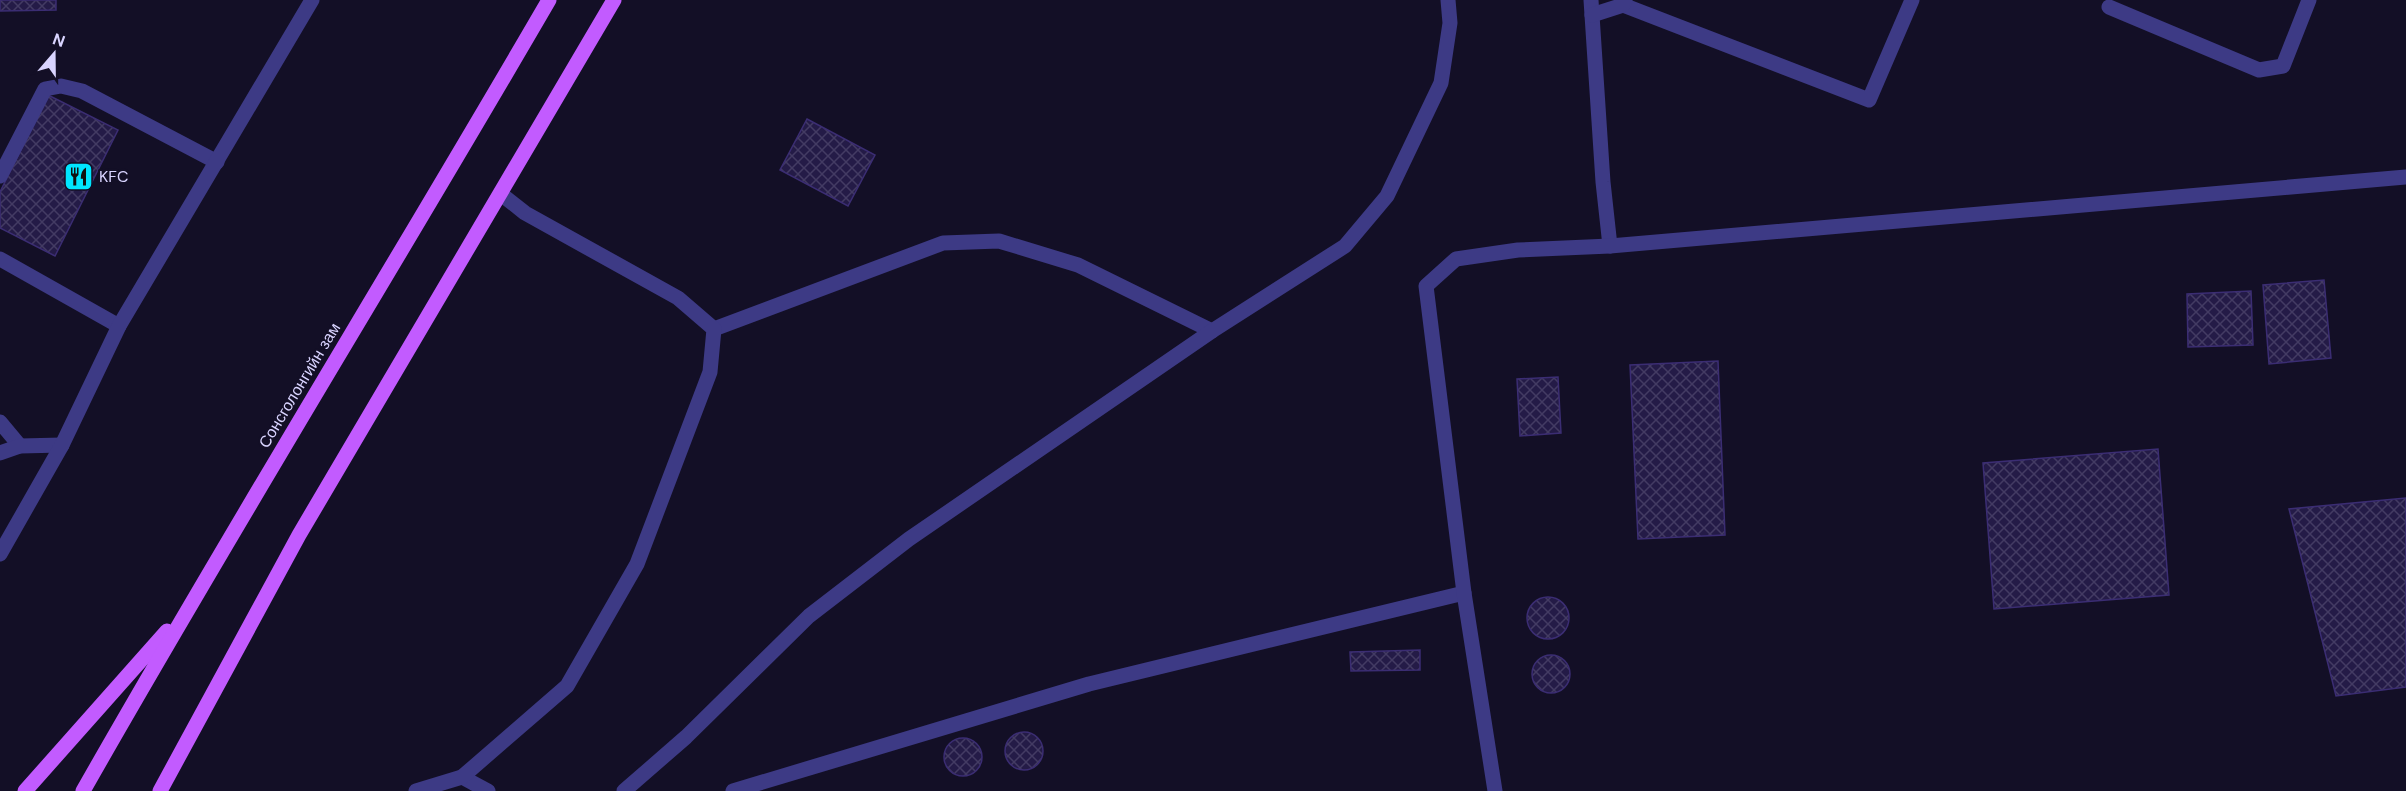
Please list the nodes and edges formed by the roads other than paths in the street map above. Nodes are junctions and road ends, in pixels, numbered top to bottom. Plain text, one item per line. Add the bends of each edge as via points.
1 (312, 0) edge
2 (549, 0) edge
3 (614, 0) edge
4 (1448, 0) edge
5 (1912, 0) edge
6 (2308, 0) edge
7 (1624, 3) edge
8 (1591, 7) edge
9 (2109, 7) dead end
10 (217, 162) junction
11 (0, 176) edge
12 (2406, 177) edge
13 (501, 194) junction
14 (1610, 246) junction
15 (0, 259) edge
16 (119, 326) junction
17 (714, 329) junction
18 (1212, 331) junction
19 (0, 422) edge
20 (62, 445) junction
21 (20, 446) junction
22 (0, 453) edge
23 (0, 554) edge
24 (1464, 592) junction
25 (187, 608) junction
26 (462, 777) junction
27 (25, 791) edge
28 (83, 791) edge
29 (159, 791) edge
30 (416, 791) edge
31 (488, 791) edge
32 (624, 791) edge
33 (733, 791) edge
34 (1495, 791) edge

1 - 10 lane
2 - 25 main road, Сонсголонгийн зам
3 - 13 main road
4 - 18 lane via 1450,23 1442,82 1386,196 1345,246
5 - 7 lane via 1869,100
6 - 9 lane via 2283,66 2259,70
7 - 8 lane
8 - 14 lane
10 - 11 lane via 82,91 61,86 45,89
10 - 16 lane
12 - 14 lane
13 - 17 lane via 525,213 678,298
13 - 29 main road via 299,535
14 - 24 lane via 1518,250 1456,259 1426,286
15 - 16 lane
16 - 20 lane
17 - 18 lane via 943,243 999,241 1078,265
17 - 26 lane via 710,372 637,564 567,686
18 - 32 lane via 909,539 818,609 686,737
19 - 21 lane
20 - 21 lane
20 - 23 lane
21 - 22 lane
24 - 33 lane via 1089,684
24 - 34 lane
25 - 27 main road
25 - 28 main road, Сонсголонгийн зам
26 - 30 lane
26 - 31 lane

